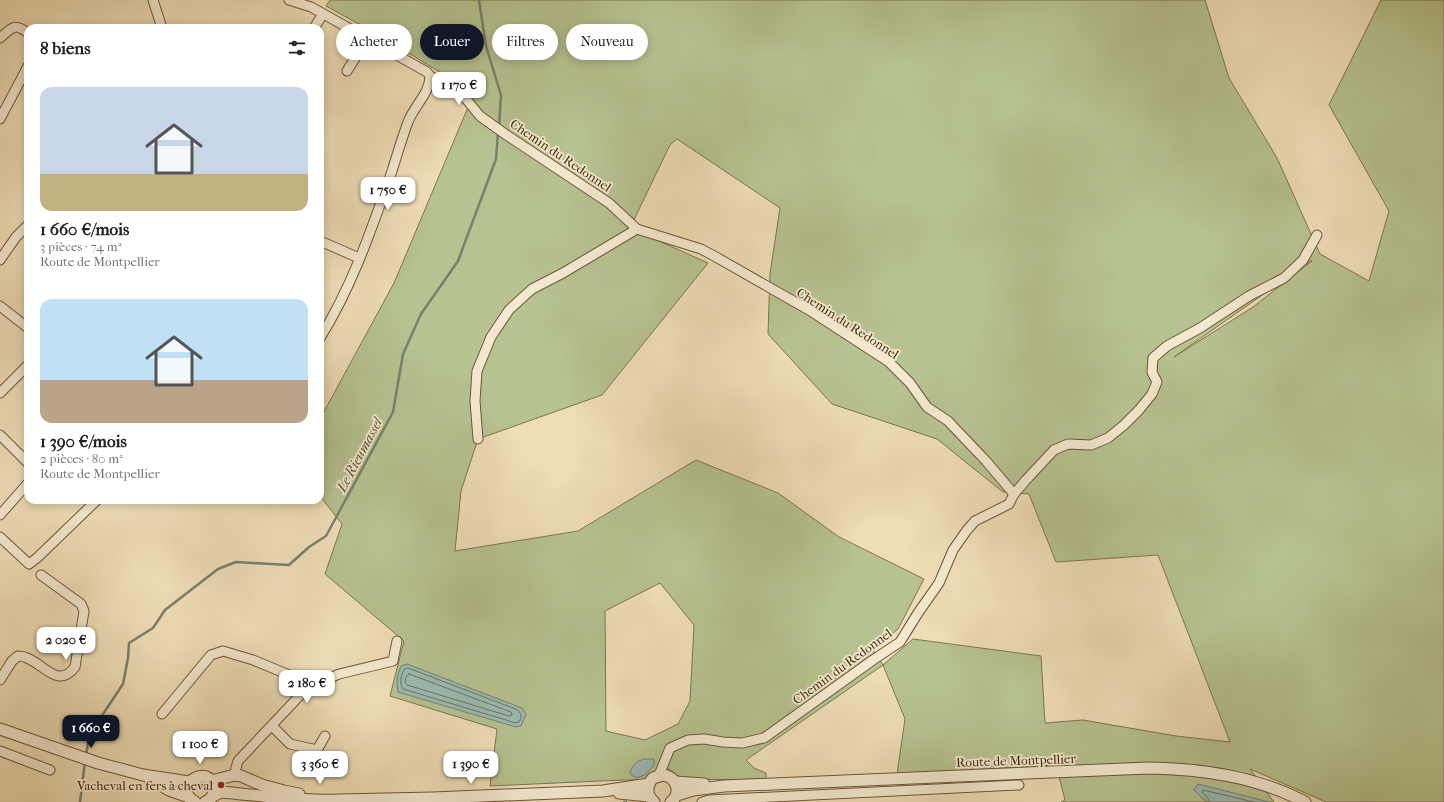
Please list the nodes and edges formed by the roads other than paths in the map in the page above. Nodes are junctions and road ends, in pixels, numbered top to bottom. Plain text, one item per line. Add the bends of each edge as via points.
1 (153, 0) edge
2 (289, 0) edge
3 (323, 14) junction
4 (161, 24) edge
5 (317, 24) edge
6 (341, 24) edge
7 (24, 30) edge
8 (0, 38) edge
9 (354, 60) edge
10 (405, 60) edge
11 (347, 71) dead end
12 (24, 73) edge
13 (430, 76) junction
14 (0, 118) edge
15 (636, 229) junction
16 (24, 230) edge
17 (1317, 235) dead end
18 (324, 244) edge
19 (359, 258) junction
20 (0, 260) edge
21 (0, 306) edge
22 (24, 325) edge
23 (324, 331) edge
24 (24, 369) edge
25 (0, 393) edge
26 (0, 435) edge
27 (478, 439) dead end
28 (24, 459) edge
29 (24, 487) edge
30 (1014, 494) junction
31 (93, 504) edge
32 (0, 514) edge
33 (0, 536) edge
34 (41, 575) dead end
35 (397, 641) dead end
36 (0, 680) edge
37 (306, 689) junction
38 (162, 714) dead end
39 (272, 726) junction
40 (0, 729) edge
41 (325, 736) dead end
42 (0, 751) edge
43 (50, 770) dead end
44 (143, 775) junction
45 (235, 775) junction
46 (667, 778) junction
47 (211, 781) junction
48 (189, 782) junction
49 (257, 783) junction
50 (649, 784) junction
51 (1019, 785) dead end
52 (724, 786) junction
53 (603, 791) junction
54 (253, 795) junction
55 (674, 798) edge
56 (192, 799) edge
57 (209, 799) edge
58 (652, 799) edge
59 (342, 800) edge
60 (702, 802) edge
61 (1305, 802) edge

1 - 4 street
2 - 3 street, Chemin du Redonnel
3 - 5 street
3 - 6 street, Chemin du Redonnel
7 - 8 street via 15,27
9 - 11 street
10 - 13 street, Chemin du Redonnel
12 - 14 street
13 - 15 street, Chemin du Redonnel via 466,99 480,116 505,134 609,203
13 - 19 street via 430,84 409,120
15 - 27 street via 532,289 508,310 491,337 477,371 475,401
15 - 30 street, Chemin du Redonnel via 701,249 809,310 889,362 910,383 927,407 948,421
16 - 20 street
17 - 30 street via 1303,260 1284,278 1248,296 1200,328 1167,346 1153,358 1152,372 1156,382 1152,394 1124,425 1108,438 1091,445 1068,444 1054,450
18 - 19 street
19 - 23 street
21 - 22 street
24 - 25 street
26 - 28 street
29 - 32 street
30 - 46 street, Chemin du Redonnel via 1009,504 975,521 967,530 953,550 939,583 900,642 764,738 742,743 704,738 688,740 670,748 663,764
31 - 33 street via 29,564
34 - 36 street via 81,604 84,611 75,667 70,674 62,677 27,658 18,656
35 - 37 street via 393,661 339,674
37 - 38 street via 294,677 224,651 211,655
37 - 39 street
39 - 41 street via 290,744 317,750
39 - 45 street via 238,761
40 - 44 street via 98,764
42 - 43 street
44 - 48 street
44 - 56 street via 169,790
45 - 47 street
45 - 49 street
46 - 50 street via 653,778
46 - 52 street, Route de Montpellier
46 - 55 street, Route de Montpellier via 677,788
47 - 48 street via 200,776
47 - 57 street via 214,788
48 - 56 street via 187,789
49 - 54 street
49 - 59 street via 284,791
50 - 53 street
50 - 58 street via 648,790
51 - 60 street
52 - 55 street, Route de Montpellier via 693,790
52 - 61 street, Route de Montpellier via 1140,768 1182,769 1256,782
53 - 58 street
53 - 59 street
54 - 57 street via 221,792
54 - 59 street via 323,802

